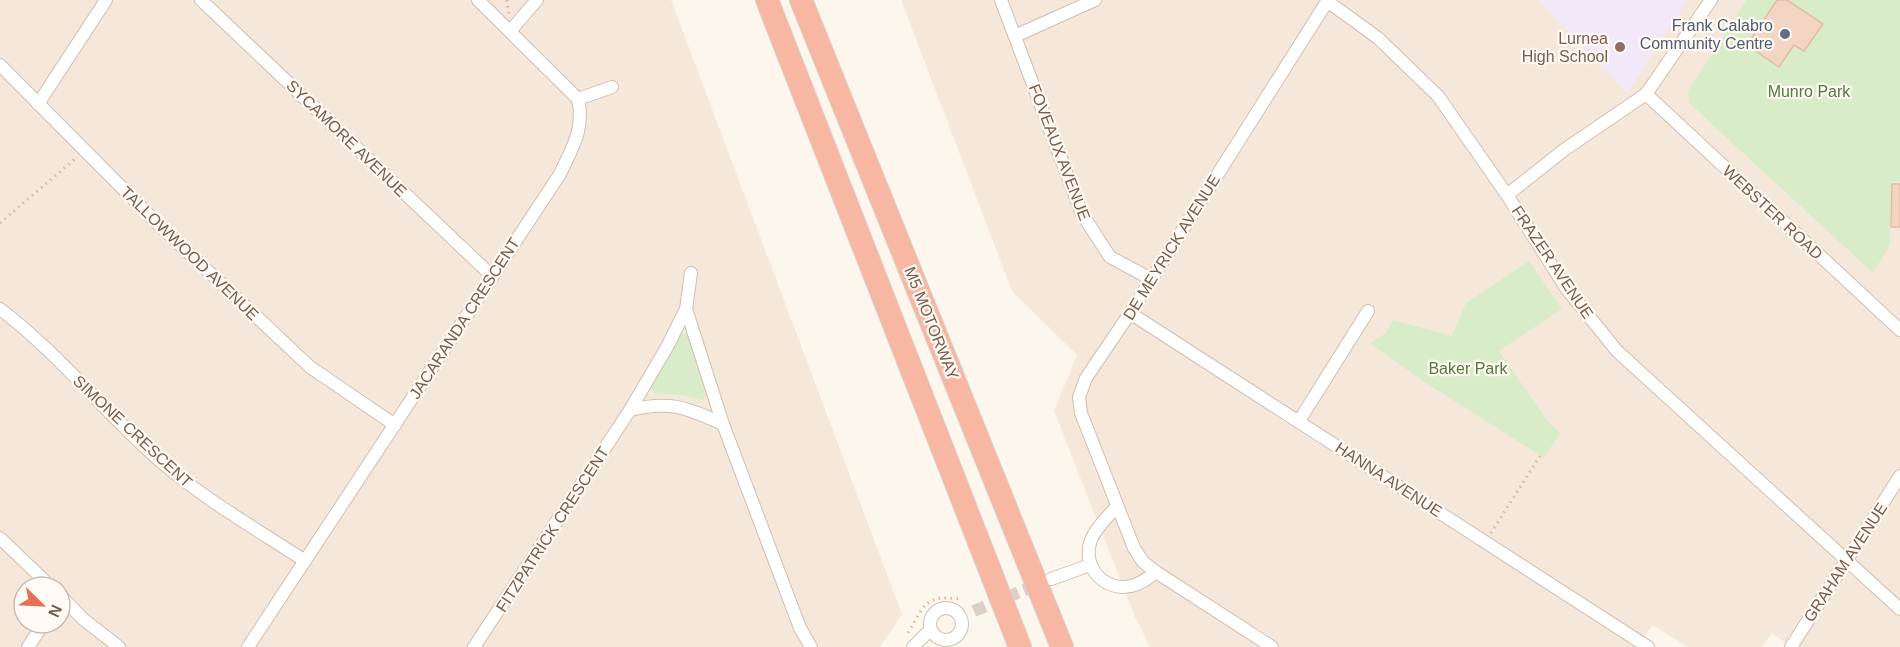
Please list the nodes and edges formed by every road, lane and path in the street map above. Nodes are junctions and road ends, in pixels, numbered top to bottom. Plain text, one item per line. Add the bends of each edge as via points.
1 (106, 0) edge
2 (201, 0) edge
3 (478, 0) edge
4 (537, 0) edge
5 (767, 0) edge
6 (801, 0) edge
7 (1001, 0) edge
8 (1095, 0) edge
9 (1711, 0) edge
10 (1327, 1) edge
11 (511, 30) junction
12 (1015, 36) junction
13 (0, 65) edge
14 (612, 87) dead end
15 (1646, 94) junction
16 (578, 99) junction
17 (38, 104) junction
18 (84, 151) junction
19 (1507, 195) junction
20 (0, 223) edge
21 (691, 273) dead end
22 (492, 276) junction
23 (1151, 279) junction
24 (0, 309) edge
25 (686, 309) junction
26 (1368, 311) dead end
27 (1130, 313) junction
28 (1900, 330) edge
29 (630, 410) junction
30 (1299, 421) junction
31 (723, 424) junction
32 (395, 425) junction
33 (1540, 456) dead end
34 (1900, 476) edge
35 (1117, 506) junction
36 (0, 538) edge
37 (1485, 541) junction
38 (1846, 560) junction
39 (305, 561) junction
40 (1090, 565) junction
41 (1156, 572) junction
42 (39, 575) edge
43 (1052, 579) tunnel mouth
44 (961, 599) dead end
45 (72, 608) edge
46 (1900, 609) edge
47 (974, 611) tunnel mouth
48 (961, 617) junction
49 (930, 630) junction
50 (908, 644) edge
51 (119, 647) edge
52 (248, 647) edge
53 (474, 647) edge
54 (811, 647) edge
55 (1020, 647) edge
56 (1062, 647) edge
57 (1272, 647) edge
58 (1648, 647) edge
59 (1791, 647) edge

1 - 17 street
2 - 22 street, SYCAMORE AVENUE
3 - 11 street
4 - 11 street
5 - 55 highway, M5 MOTORWAY
6 - 56 highway, M5 MOTORWAY
7 - 12 street, FOVEAUX AVENUE
8 - 12 street
9 - 15 street
10 - 19 street, FRAZER AVENUE via 1377,38 1438,96
10 - 23 street, DE MEYRICK AVENUE
11 - 16 street
12 - 23 street, FOVEAUX AVENUE via 1082,214 1110,257
13 - 17 street, TALLOWWOOD AVENUE
14 - 16 street
15 - 19 street
15 - 28 street, WEBSTER ROAD
16 - 22 street, JACARANDA CRESCENT via 582,116 579,130 560,174
17 - 18 street, TALLOWWOOD AVENUE
18 - 20 path
18 - 32 street, TALLOWWOOD AVENUE via 310,367
19 - 38 street, FRAZER AVENUE via 1566,288 1617,351
21 - 25 street, FITZPATRICK CRESCENT
22 - 32 street, JACARANDA CRESCENT
23 - 27 street, DE MEYRICK AVENUE
24 - 39 street, SIMONE CRESCENT via 165,465
25 - 29 street, FITZPATRICK CRESCENT
25 - 31 street, FITZPATRICK CRESCENT
26 - 30 street
27 - 30 street, HANNA AVENUE
27 - 35 street, DE MEYRICK AVENUE via 1086,378 1079,397 1081,413
29 - 31 street via 681,406
29 - 53 street, FITZPATRICK CRESCENT
30 - 37 street, HANNA AVENUE
31 - 54 street, FITZPATRICK CRESCENT
32 - 39 street, JACARANDA CRESCENT
33 - 37 path
34 - 38 street, GRAHAM AVENUE
35 - 40 street via 1091,539
35 - 41 street, DE MEYRICK AVENUE via 1134,548
36 - 42 street
37 - 58 street, HANNA AVENUE
38 - 46 street, FRAZER AVENUE
38 - 59 street, GRAHAM AVENUE
39 - 52 street, JACARANDA CRESCENT
40 - 41 street via 1102,579 1122,587 1136,585
40 - 43 street
41 - 57 street, DE MEYRICK AVENUE
44 - 50 path via 940,597 928,602
45 - 51 street
47 - 48 street
48 - 49 street via 948,608 937,610 930,618
48 - 49 street via 960,632 952,639 942,640
49 - 50 street

